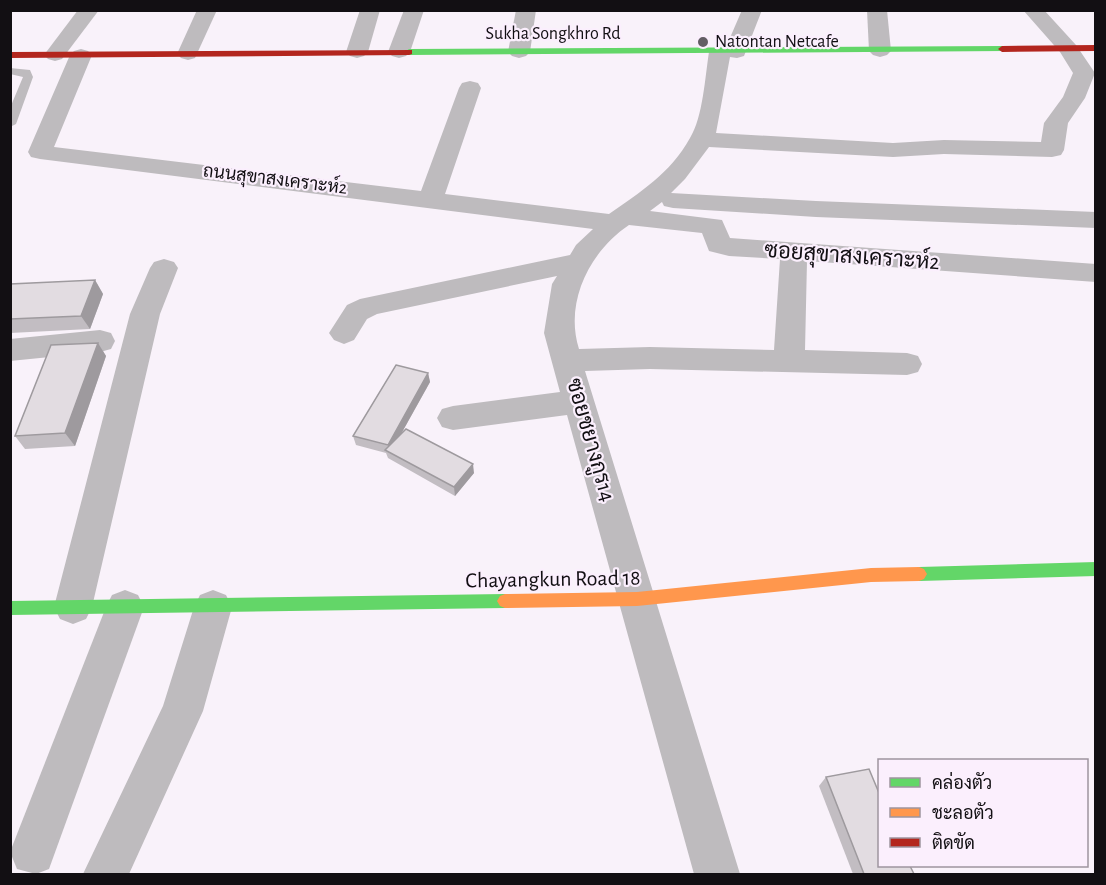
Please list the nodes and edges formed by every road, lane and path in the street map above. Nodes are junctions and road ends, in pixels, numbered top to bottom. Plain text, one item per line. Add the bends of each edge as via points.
1 (89, 10) edge
2 (207, 10) edge
3 (370, 10) edge
4 (414, 10) edge
5 (526, 10) edge
6 (752, 10) edge
7 (877, 10) edge
8 (1033, 10) edge
9 (1095, 48) edge
10 (1069, 49) junction
11 (880, 51) junction
12 (357, 52) junction
13 (399, 52) junction
14 (519, 52) junction
15 (728, 52) junction
16 (188, 54) junction
17 (10, 55) edge
18 (56, 55) junction
19 (81, 55) junction
20 (10, 71) edge
21 (470, 88) dead end
22 (10, 124) edge
23 (702, 138) junction
24 (431, 199) junction
25 (650, 199) junction
26 (618, 220) junction
27 (1095, 220) edge
28 (794, 252) junction
29 (580, 262) junction
30 (164, 268) dead end
31 (1095, 273) edge
32 (344, 333) dead end
33 (100, 341) edge
34 (10, 350) edge
35 (567, 360) junction
36 (789, 360) junction
37 (907, 364) dead end
38 (579, 401) junction
39 (453, 418) dead end
40 (1095, 569) edge
41 (637, 599) junction
42 (73, 607) junction
43 (125, 607) junction
44 (213, 607) junction
45 (10, 608) edge
46 (33, 853) dead end
47 (106, 874) edge
48 (717, 874) edge

1 - 18 street
2 - 16 street
3 - 12 street
4 - 13 street
5 - 14 street
6 - 15 street, ซอยชยางกูร14 via 736,47
7 - 11 street
8 - 10 street
9 - 10 street, Sukha Songkhro Rd
10 - 11 street, Sukha Songkhro Rd
10 - 23 street via 1084,73 1074,98 1056,123 1052,150 893,150
11 - 15 street, Sukha Songkhro Rd
12 - 13 street, Sukha Songkhro Rd
12 - 16 street, Sukha Songkhro Rd
13 - 14 street, Sukha Songkhro Rd
14 - 15 street, Sukha Songkhro Rd
15 - 23 street, ซอยชยางกูร14
16 - 19 street, Sukha Songkhro Rd
17 - 18 street, Sukha Songkhro Rd
18 - 19 street, Sukha Songkhro Rd
19 - 24 street, ถนนสุขาสงเคราะห์2 via 40,152
20 - 22 lane via 26,72 28,77
21 - 24 street
23 - 25 street, ซอยชยางกูร14 via 676,174
24 - 26 street, ถนนสุขาสงเคราะห์2
25 - 26 street, ซอยชยางกูร14
25 - 27 street
26 - 28 street, ซอยสุขาสงเคราะห์2 via 706,224 716,230 719,245
26 - 29 street, ซอยชยางกูร14
28 - 31 street, ซอยสุขาสงเคราะห์2
28 - 36 street
29 - 32 street via 370,306 357,312
29 - 35 street, ซอยชยางกูร14 via 566,284 559,333
30 - 42 street via 145,314
33 - 34 street
35 - 36 street
35 - 38 street, ซอยชยางกูร14
36 - 37 street
38 - 39 street
38 - 41 street, ซอยชยางกูร14
40 - 41 street, Chayangkun Road 18 via 871,575
41 - 44 street, Chayangkun Road 18
41 - 48 street, ซอยชยางกูร14
42 - 43 street, Chayangkun Road 18
42 - 45 street, Chayangkun Road 18
43 - 44 street, Chayangkun Road 18
43 - 46 street
44 - 47 street via 182,711

